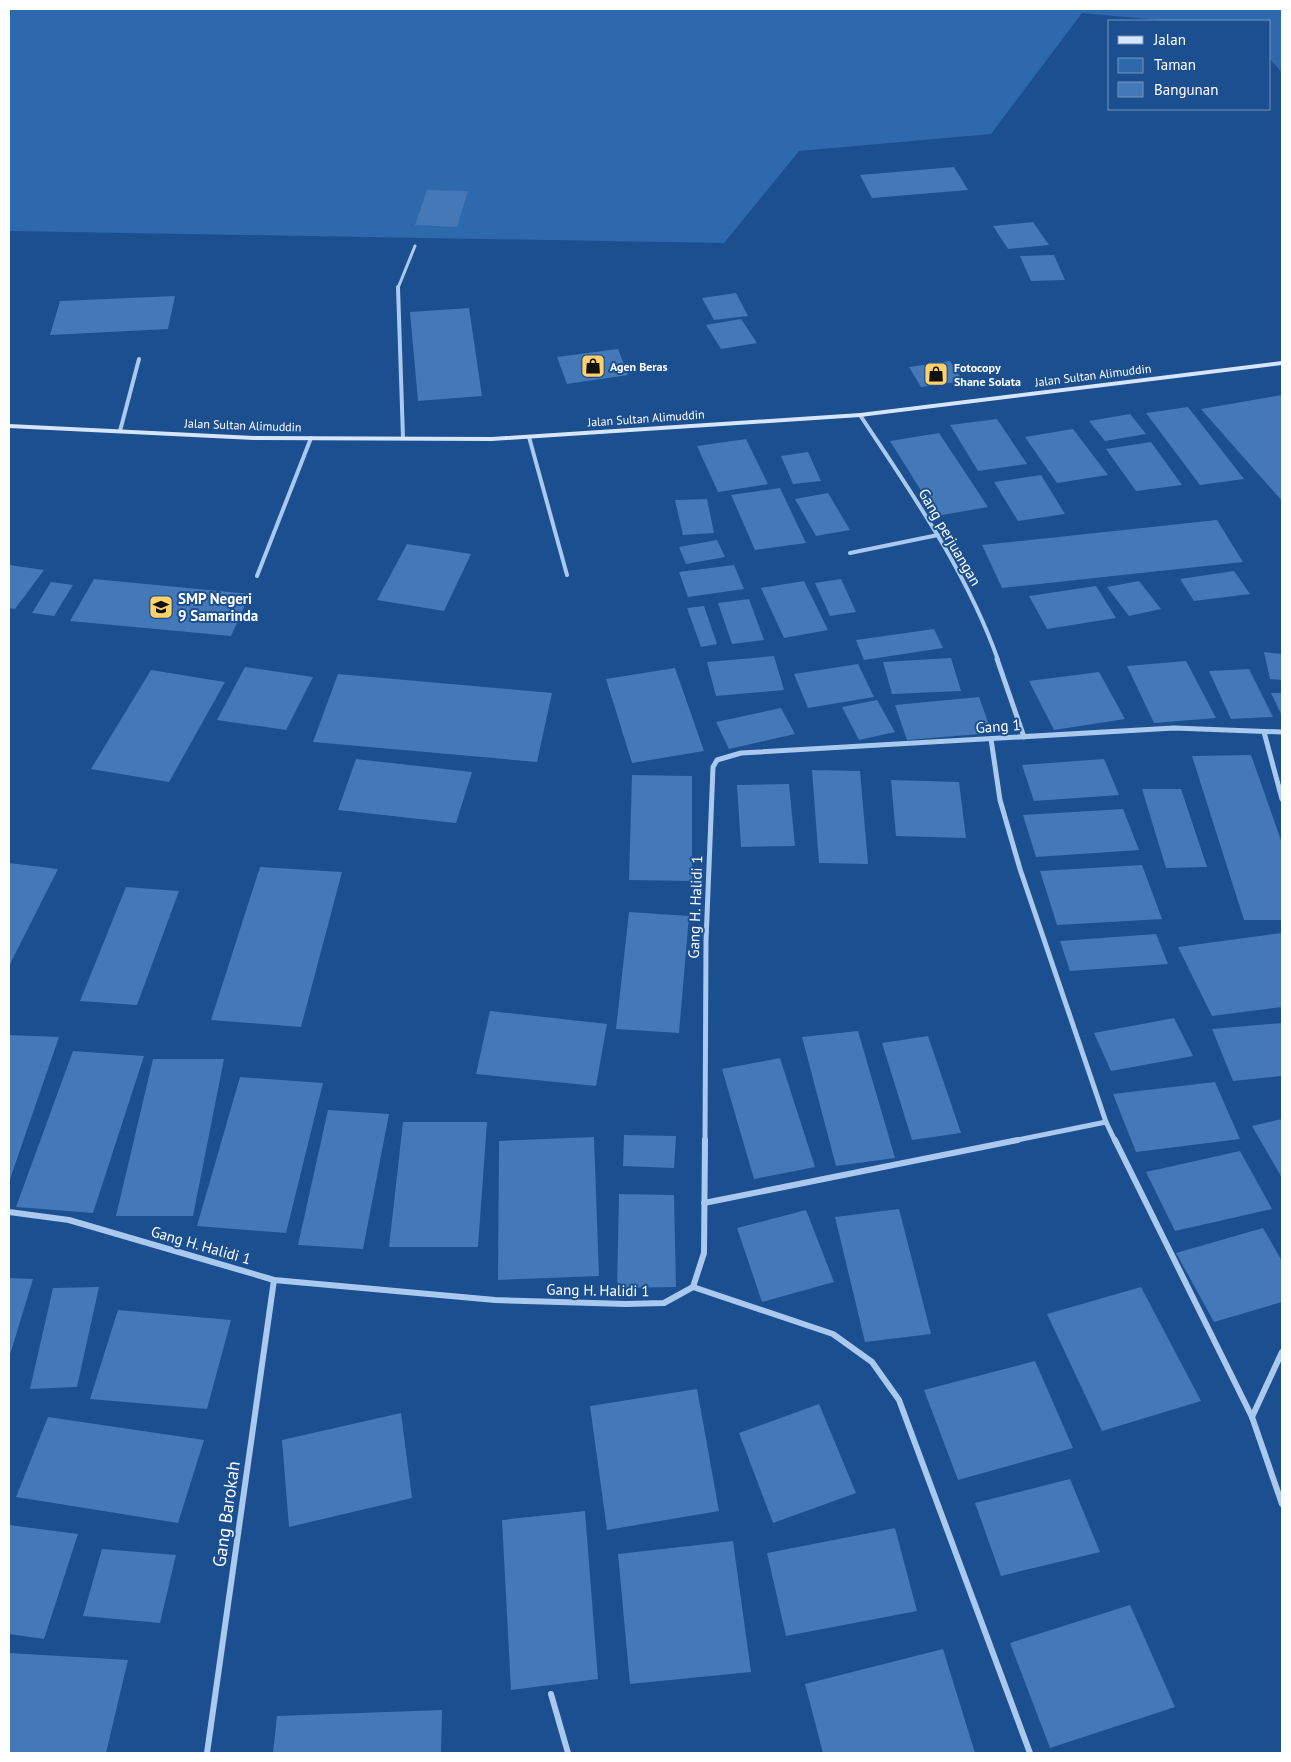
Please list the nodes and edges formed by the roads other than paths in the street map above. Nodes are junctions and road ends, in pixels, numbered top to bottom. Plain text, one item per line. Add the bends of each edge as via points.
1 (415, 246) dead end
2 (139, 359) dead end
3 (1282, 363) edge
4 (860, 415) junction
5 (9, 426) edge
6 (120, 431) junction
7 (528, 437) junction
8 (311, 438) junction
9 (403, 438) junction
10 (938, 534) junction
11 (850, 553) dead end
12 (567, 575) dead end
13 (257, 576) dead end
14 (1264, 732) junction
15 (1282, 732) edge
16 (1024, 737) junction
17 (991, 739) junction
18 (716, 760) joint
19 (1282, 799) edge
20 (1106, 1122) junction
21 (704, 1203) junction
22 (9, 1212) edge
23 (274, 1280) junction
24 (693, 1287) junction
25 (1282, 1352) edge
26 (1252, 1417) junction
27 (1282, 1504) edge
28 (551, 1694) dead end
29 (207, 1753) edge
30 (568, 1753) edge
31 (1030, 1753) edge

1 - 9 street via 398,285
2 - 6 street
3 - 4 main road, Jalan Sultan Alimuddin
4 - 7 main road, Jalan Sultan Alimuddin
4 - 10 street, Gang perjuangan
5 - 6 main road, Jalan Sultan Alimuddin
6 - 8 main road, Jalan Sultan Alimuddin
7 - 9 main road, Jalan Sultan Alimuddin
7 - 12 street
8 - 9 main road, Jalan Sultan Alimuddin
8 - 13 street
10 - 11 street
10 - 16 street, Gang perjuangan via 964,580 984,626
14 - 15 street, Gang 1
14 - 16 street, Gang 1 via 1174,728
14 - 19 street
16 - 17 street, Gang 1
17 - 18 street, Gang 1 via 741,753
17 - 20 street via 1000,800 1020,869
18 - 21 street, Gang H. Halidi 1 via 713,767 706,941
20 - 21 street
20 - 26 street
21 - 24 street, Gang H. Halidi 1 via 704,1253
22 - 23 street, Gang H. Halidi 1 via 69,1220
23 - 24 street, Gang H. Halidi 1 via 495,1300 626,1304 664,1303
23 - 29 street, Gang Barokah
24 - 31 street via 834,1334 872,1362 899,1400
25 - 26 street
26 - 27 street
28 - 30 street

